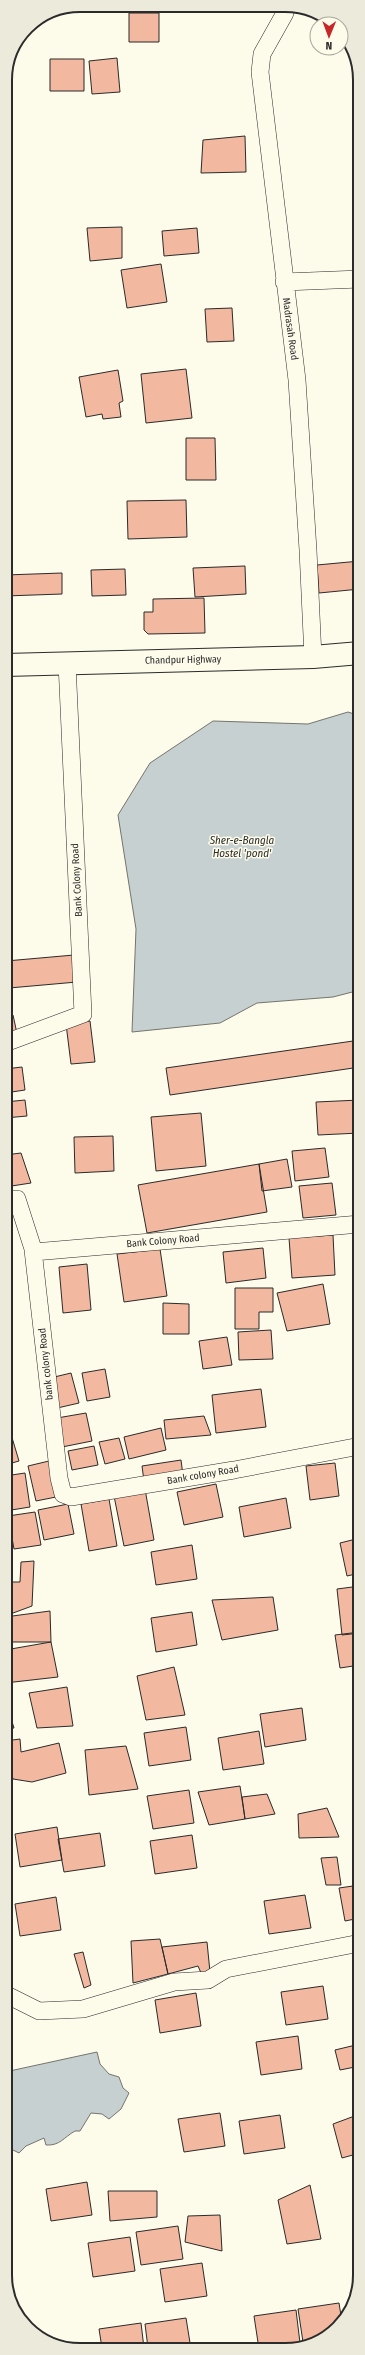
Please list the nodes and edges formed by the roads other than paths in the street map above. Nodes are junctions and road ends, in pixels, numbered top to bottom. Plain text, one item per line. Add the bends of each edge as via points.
1 (285, 12) edge
2 (353, 278) edge
3 (284, 282) junction
4 (353, 654) edge
5 (313, 657) junction
6 (67, 663) junction
7 (12, 665) edge
8 (12, 1040) edge
9 (12, 1199) edge
10 (353, 1225) edge
11 (33, 1250) junction
12 (353, 1447) edge
13 (59, 1478) joint
14 (353, 1944) edge
15 (12, 1998) edge

1 - 3 street, Madrasah Road via 262,54 260,72
2 - 3 street
3 - 5 street, Madrasah Road via 297,380
4 - 5 main road, Chandpur Highway
5 - 6 main road, Chandpur Highway
6 - 7 main road, Chandpur Highway
6 - 8 street, Bank Colony Road via 82,1014
9 - 11 street via 17,1199
10 - 11 street, Bank Colony Road
11 - 13 street, bank colony Road
12 - 13 street, Bank colony Road via 71,1497 63,1494
14 - 15 street via 226,1969 208,1980 174,1982 83,2009 39,2011

